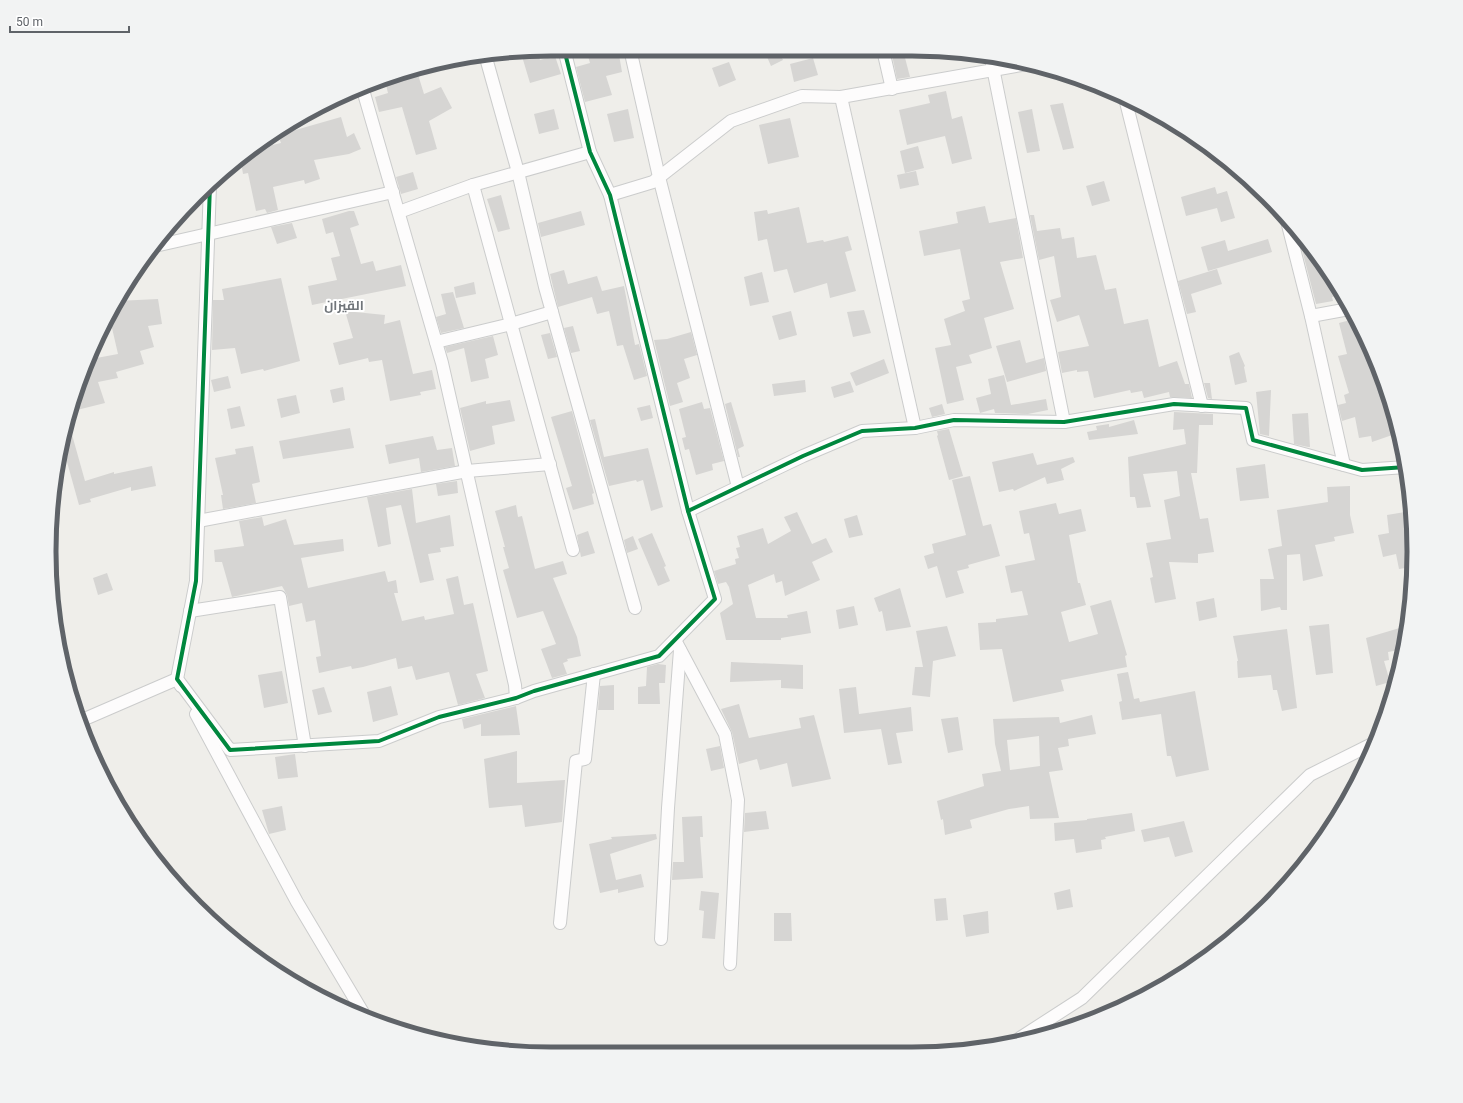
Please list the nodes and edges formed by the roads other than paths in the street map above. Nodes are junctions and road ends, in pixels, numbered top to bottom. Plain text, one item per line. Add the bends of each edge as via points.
1 (566, 56) edge
2 (632, 56) edge
3 (884, 56) edge
4 (487, 60) edge
5 (992, 64) edge
6 (892, 89) junction
7 (364, 93) edge
8 (841, 97) junction
9 (1127, 105) edge
10 (590, 152) junction
11 (518, 172) junction
12 (659, 177) junction
13 (473, 185) junction
14 (393, 192) junction
15 (210, 193) edge
16 (610, 195) junction
17 (398, 212) junction
18 (1290, 232) edge
19 (209, 235) junction
20 (163, 244) edge
21 (1344, 310) edge
22 (552, 312) junction
23 (1311, 316) junction
24 (511, 324) junction
25 (436, 342) junction
26 (1202, 406) junction
27 (1064, 422) junction
28 (915, 428) junction
29 (550, 464) junction
30 (1344, 465) junction
31 (1399, 467) edge
32 (467, 471) junction
33 (738, 487) junction
34 (688, 511) junction
35 (198, 521) junction
36 (573, 550) dead end
37 (635, 608) dead end
38 (190, 611) junction
39 (678, 645) junction
40 (594, 674) junction
41 (177, 678) junction
42 (516, 698) junction
43 (85, 719) edge
44 (305, 746) junction
45 (1367, 747) edge
46 (560, 923) dead end
47 (661, 939) dead end
48 (730, 964) dead end
49 (360, 1008) edge
50 (1029, 1033) edge

1 - 10 street
2 - 12 street
3 - 6 street
4 - 11 street
5 - 6 street
5 - 27 street
6 - 8 street
7 - 14 street
8 - 12 street via 802,96 731,121
8 - 28 street
9 - 26 street
10 - 11 street
10 - 16 street
11 - 13 street
11 - 22 street
12 - 16 street via 653,182
12 - 33 street
13 - 17 street
13 - 24 street
14 - 17 street
14 - 19 street
15 - 19 street
16 - 34 street
17 - 25 street
18 - 23 street
19 - 20 street
19 - 35 street
21 - 23 street
22 - 24 street
22 - 37 street
23 - 30 street
24 - 25 street
24 - 29 street
25 - 32 street
26 - 27 street via 1174,404
26 - 30 street via 1246,408 1253,440
27 - 28 street via 954,420
28 - 33 street via 862,431
29 - 32 street
29 - 36 street
30 - 31 street via 1362,470
32 - 35 street
32 - 42 street
33 - 34 street
34 - 39 street via 715,599
35 - 38 street via 196,581
38 - 41 street
38 - 44 street via 280,597
39 - 40 street via 659,656
39 - 47 street
39 - 48 street via 725,734 738,800
40 - 42 street
40 - 46 street via 585,759 576,761
41 - 43 street
41 - 44 street via 230,750
41 - 49 street via 296,902
42 - 44 street via 439,717 379,740
45 - 50 street via 1310,775 1082,998

